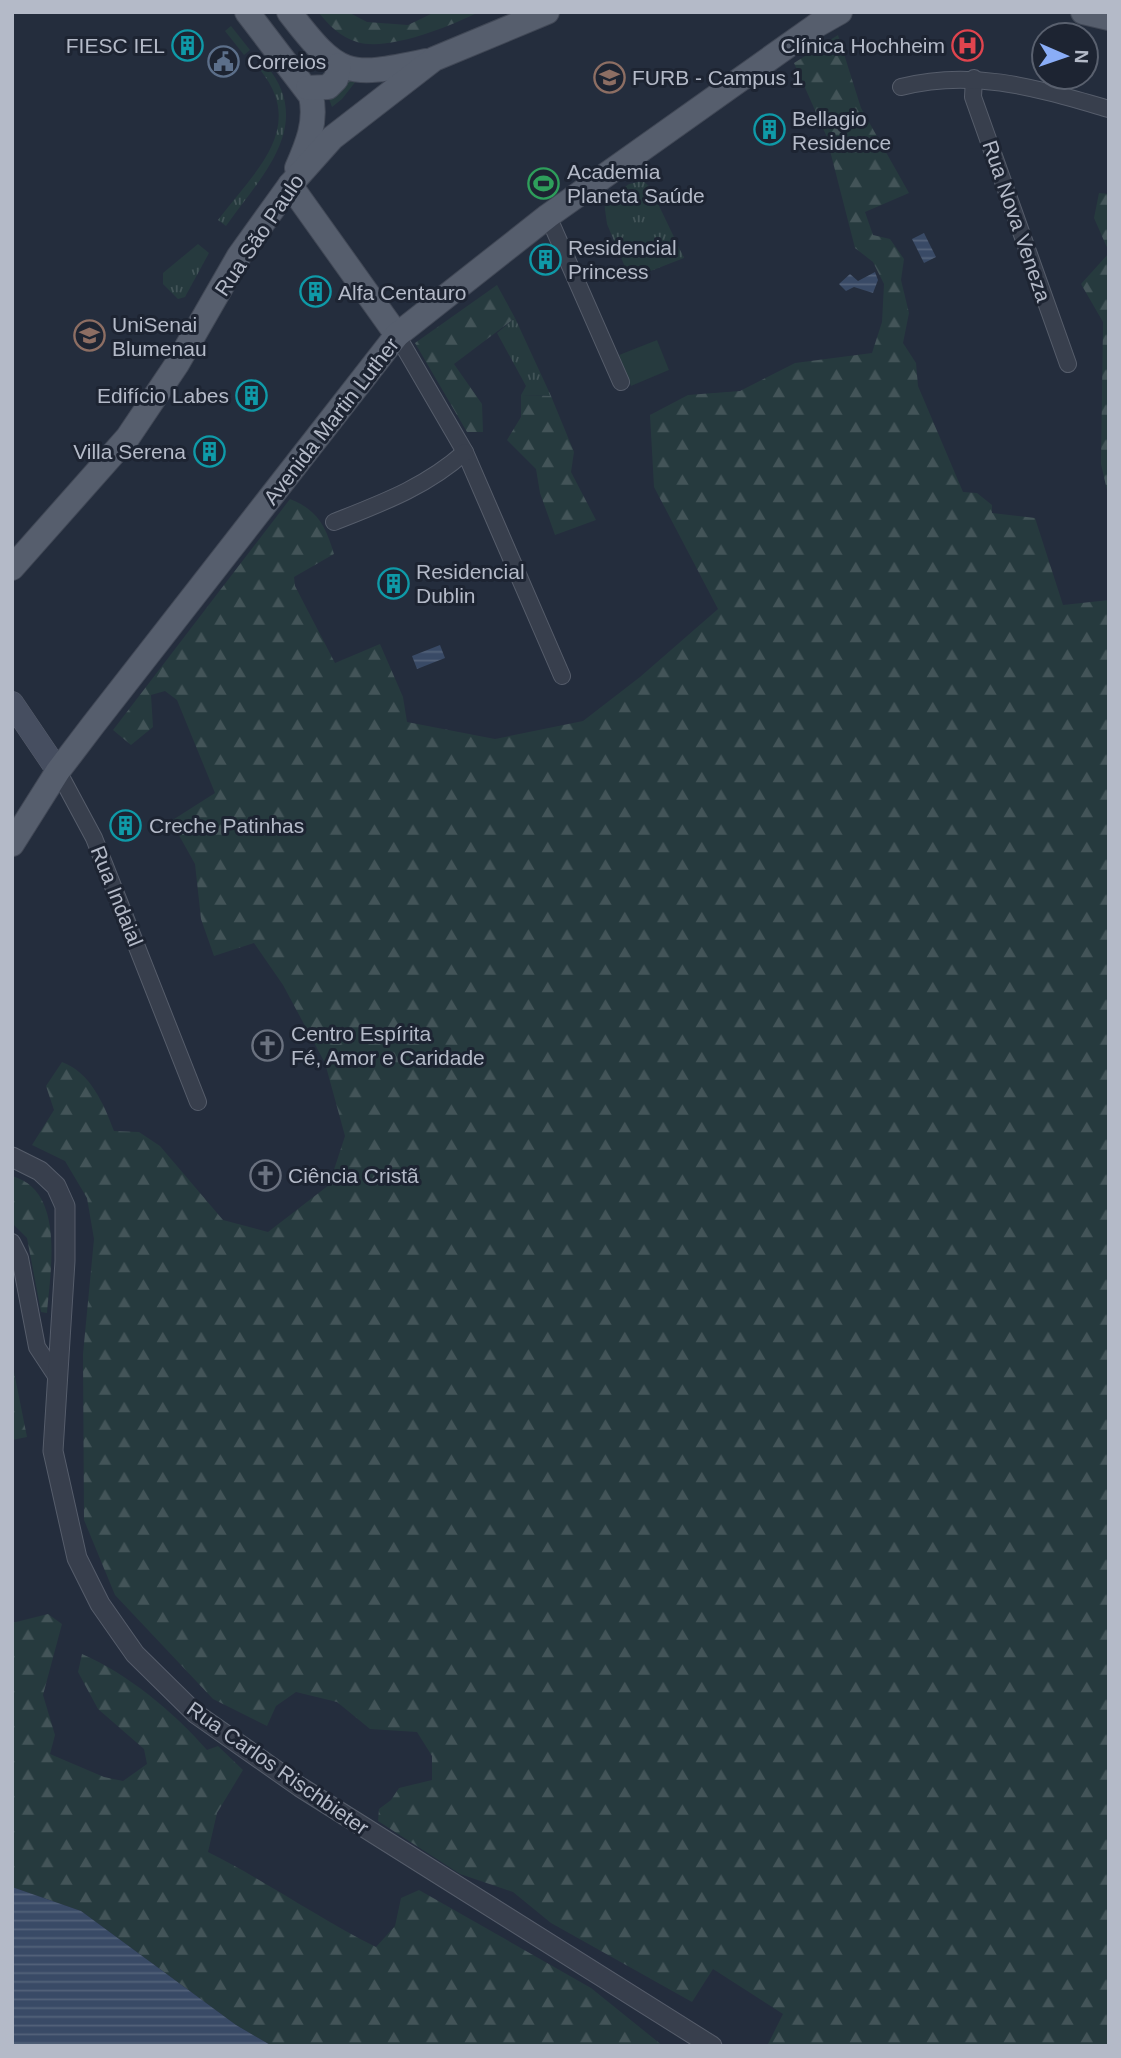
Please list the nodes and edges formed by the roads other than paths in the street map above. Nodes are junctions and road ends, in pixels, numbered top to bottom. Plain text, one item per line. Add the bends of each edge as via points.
1 (247, 12) edge
2 (289, 12) edge
3 (547, 12) edge
4 (840, 12) edge
5 (1083, 12) edge
6 (1109, 18) edge
7 (434, 60) junction
8 (339, 65) junction
9 (974, 78) junction
10 (901, 87) dead end
11 (308, 88) junction
12 (1109, 108) edge
13 (290, 184) junction
14 (548, 216) junction
15 (397, 335) junction
16 (1068, 364) dead end
17 (621, 382) dead end
18 (464, 452) junction
19 (334, 522) dead end
20 (12, 568) edge
21 (562, 676) dead end
22 (12, 703) edge
23 (58, 771) junction
24 (12, 844) edge
25 (198, 1102) dead end
26 (12, 1157) edge
27 (12, 1242) edge
28 (58, 1379) junction
29 (712, 2046) edge

1 - 11 main road
2 - 8 main road via 322,54
3 - 7 main road, Rua São Paulo
4 - 14 main road, Avenida Martin Luther
5 - 6 main road
7 - 8 main road via 383,70
7 - 13 main road, Rua São Paulo via 332,138
8 - 11 main road via 328,87
9 - 10 street via 929,80
9 - 12 street via 1021,84
9 - 16 street, Rua Nova Veneza via 973,97
11 - 13 main road via 314,110 311,134
13 - 15 main road
13 - 20 main road, Rua São Paulo via 239,256 177,365 128,437
14 - 15 main road, Avenida Martin Luther
14 - 17 street
15 - 18 street
15 - 23 main road, Avenida Martin Luther
18 - 19 street via 418,487
18 - 21 street
22 - 23 main road, Rua Indaial
23 - 24 main road, Avenida Martin Luther
23 - 25 street, Rua Indaial via 94,838
26 - 28 street, Rua Carlos Rischbieter via 40,1171 56,1186 65,1206
27 - 28 street via 20,1258 37,1347
28 - 29 street, Rua Carlos Rischbieter via 53,1451 77,1558 107,1615 161,1681 196,1714 310,1794

